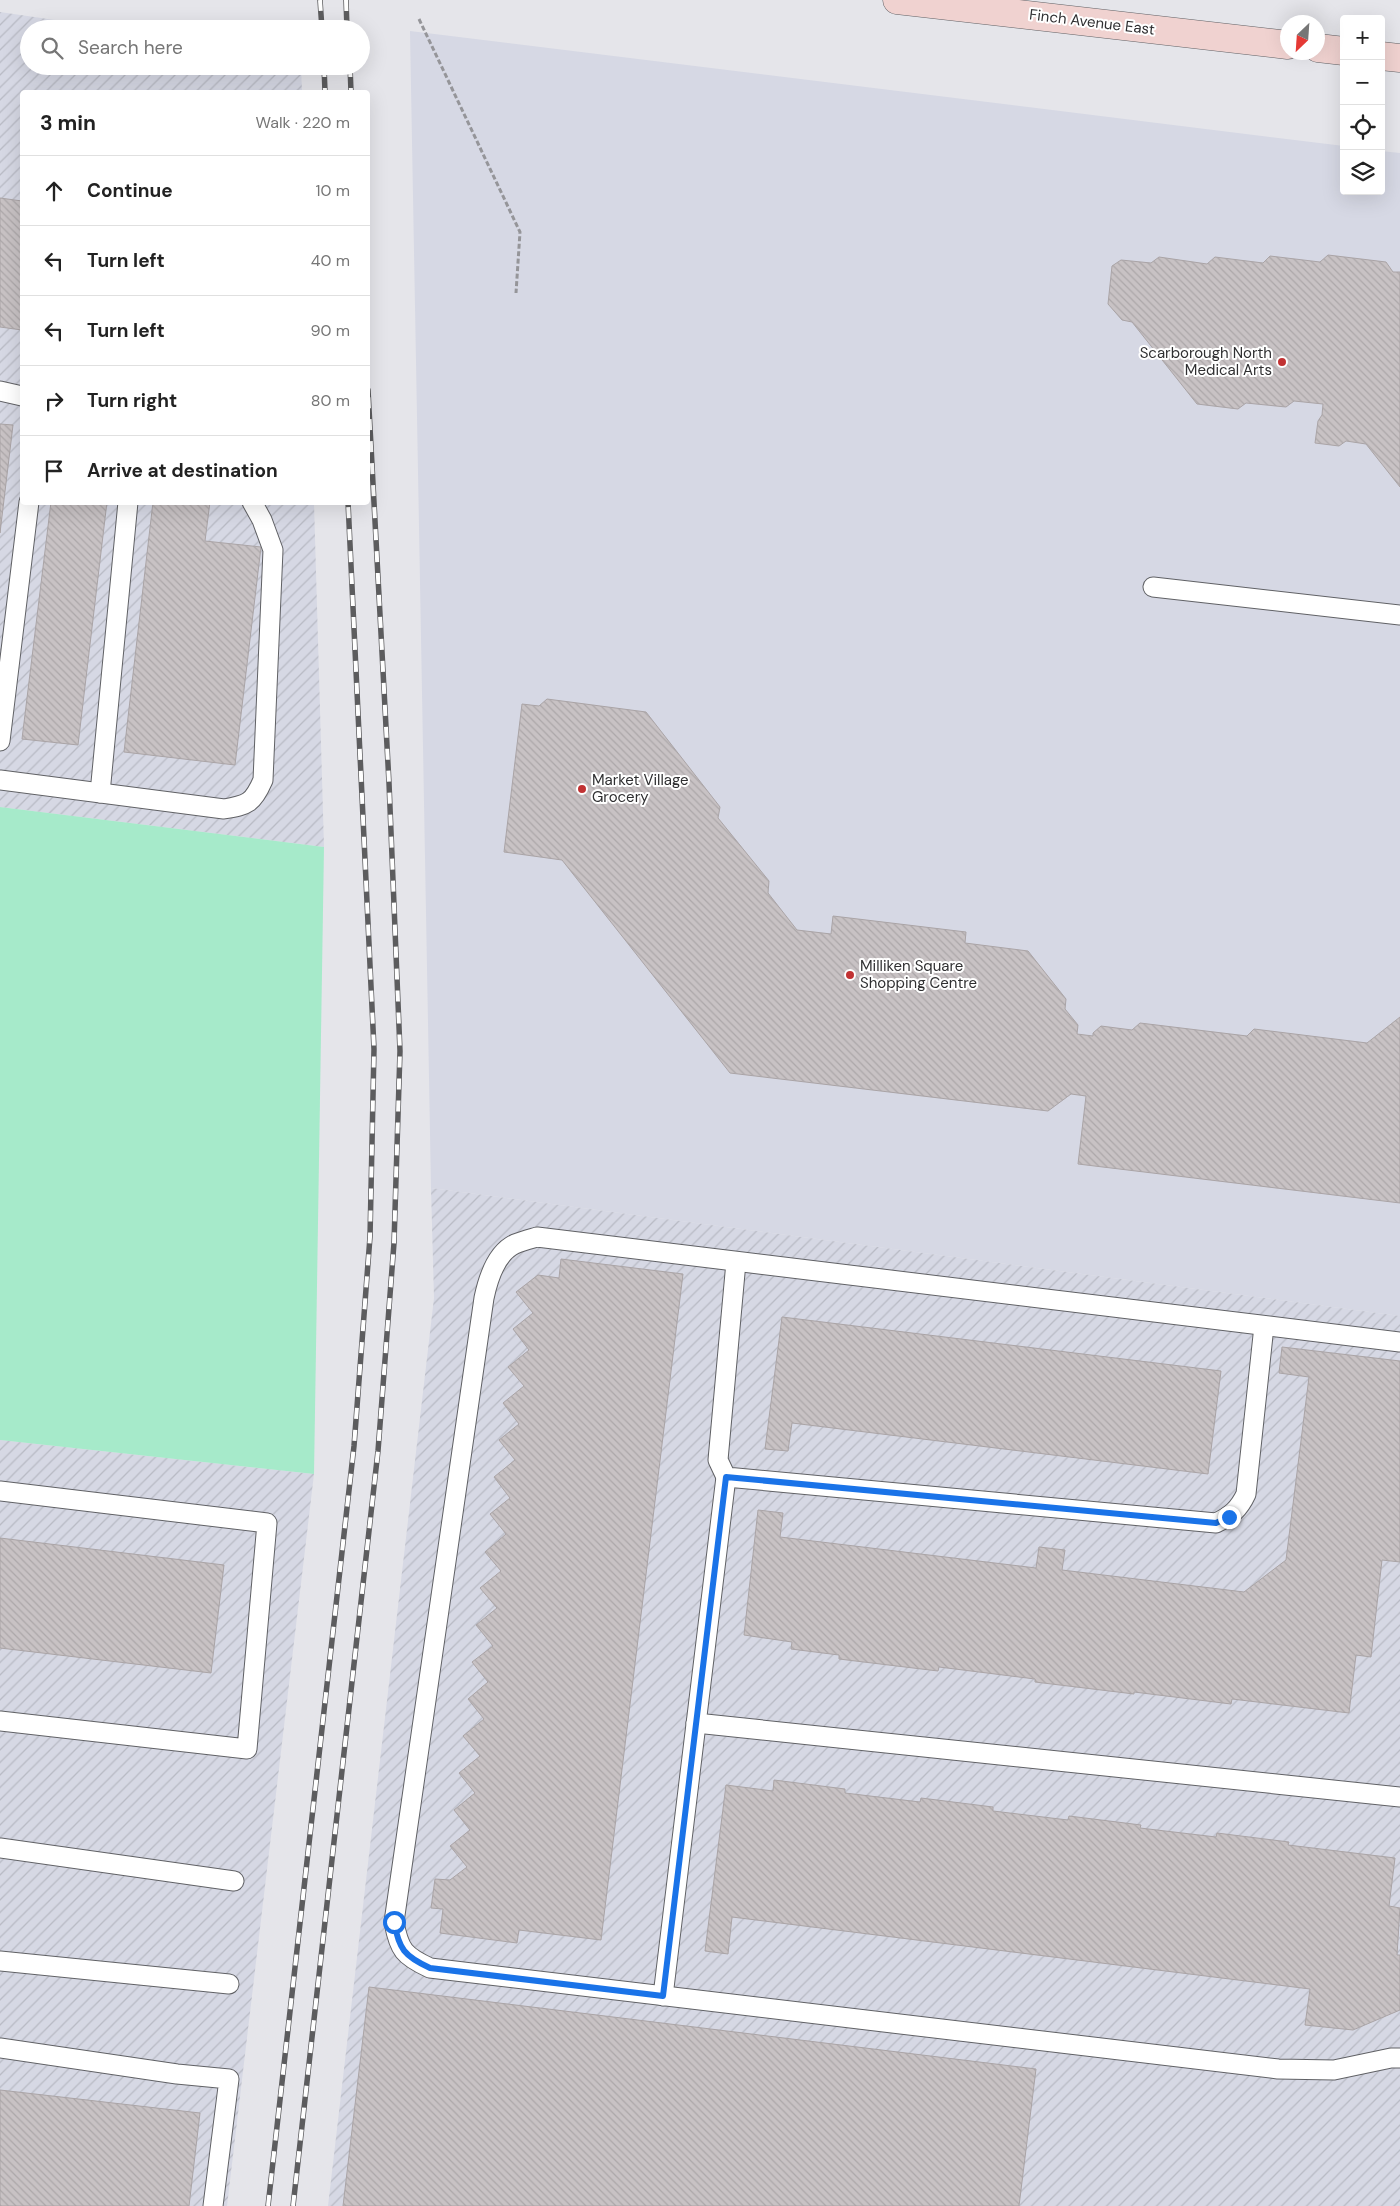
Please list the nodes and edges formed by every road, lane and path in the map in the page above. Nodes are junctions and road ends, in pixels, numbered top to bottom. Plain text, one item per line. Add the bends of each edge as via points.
1 (897, 0) edge
2 (419, 19) dead end
3 (1280, 44) edge
4 (1325, 49) edge
5 (1340, 51) edge
6 (1385, 56) edge
7 (1400, 58) edge
8 (516, 293) dead end
9 (0, 391) edge
10 (20, 396) edge
11 (28, 505) edge
12 (128, 505) edge
13 (254, 505) edge
14 (1152, 587) dead end
15 (1400, 615) edge
16 (0, 741) edge
17 (0, 780) edge
18 (100, 793) junction
19 (736, 1262) junction
20 (1264, 1326) junction
21 (1400, 1342) edge
22 (726, 1477) junction
23 (0, 1491) edge
24 (0, 1721) edge
25 (696, 1723) junction
26 (1400, 1797) edge
27 (0, 1848) edge
28 (234, 1881) dead end
29 (0, 1961) edge
30 (229, 1984) dead end
31 (663, 1996) junction
32 (0, 2048) edge
33 (1400, 2058) edge
34 (214, 2206) edge

1 - 3 main road, Finch Avenue East
2 - 8 path via 520,232
4 - 5 main road
6 - 7 main road
9 - 10 lane
11 - 16 lane
12 - 18 lane
13 - 18 lane via 273,550 263,780 256,797 244,805 224,809
14 - 15 lane
17 - 18 lane
19 - 20 lane
19 - 22 lane via 718,1460
19 - 31 lane via 537,1237 513,1245 498,1259 484,1298 394,1922 398,1942 413,1960 430,1968
20 - 21 lane
20 - 22 lane via 1246,1494 1241,1505 1229,1517 1216,1523
22 - 25 lane
23 - 24 lane via 267,1523 247,1749
25 - 26 lane
25 - 31 lane
27 - 28 lane
29 - 30 lane
31 - 33 lane via 1278,2068 1334,2070
32 - 34 lane via 230,2079

